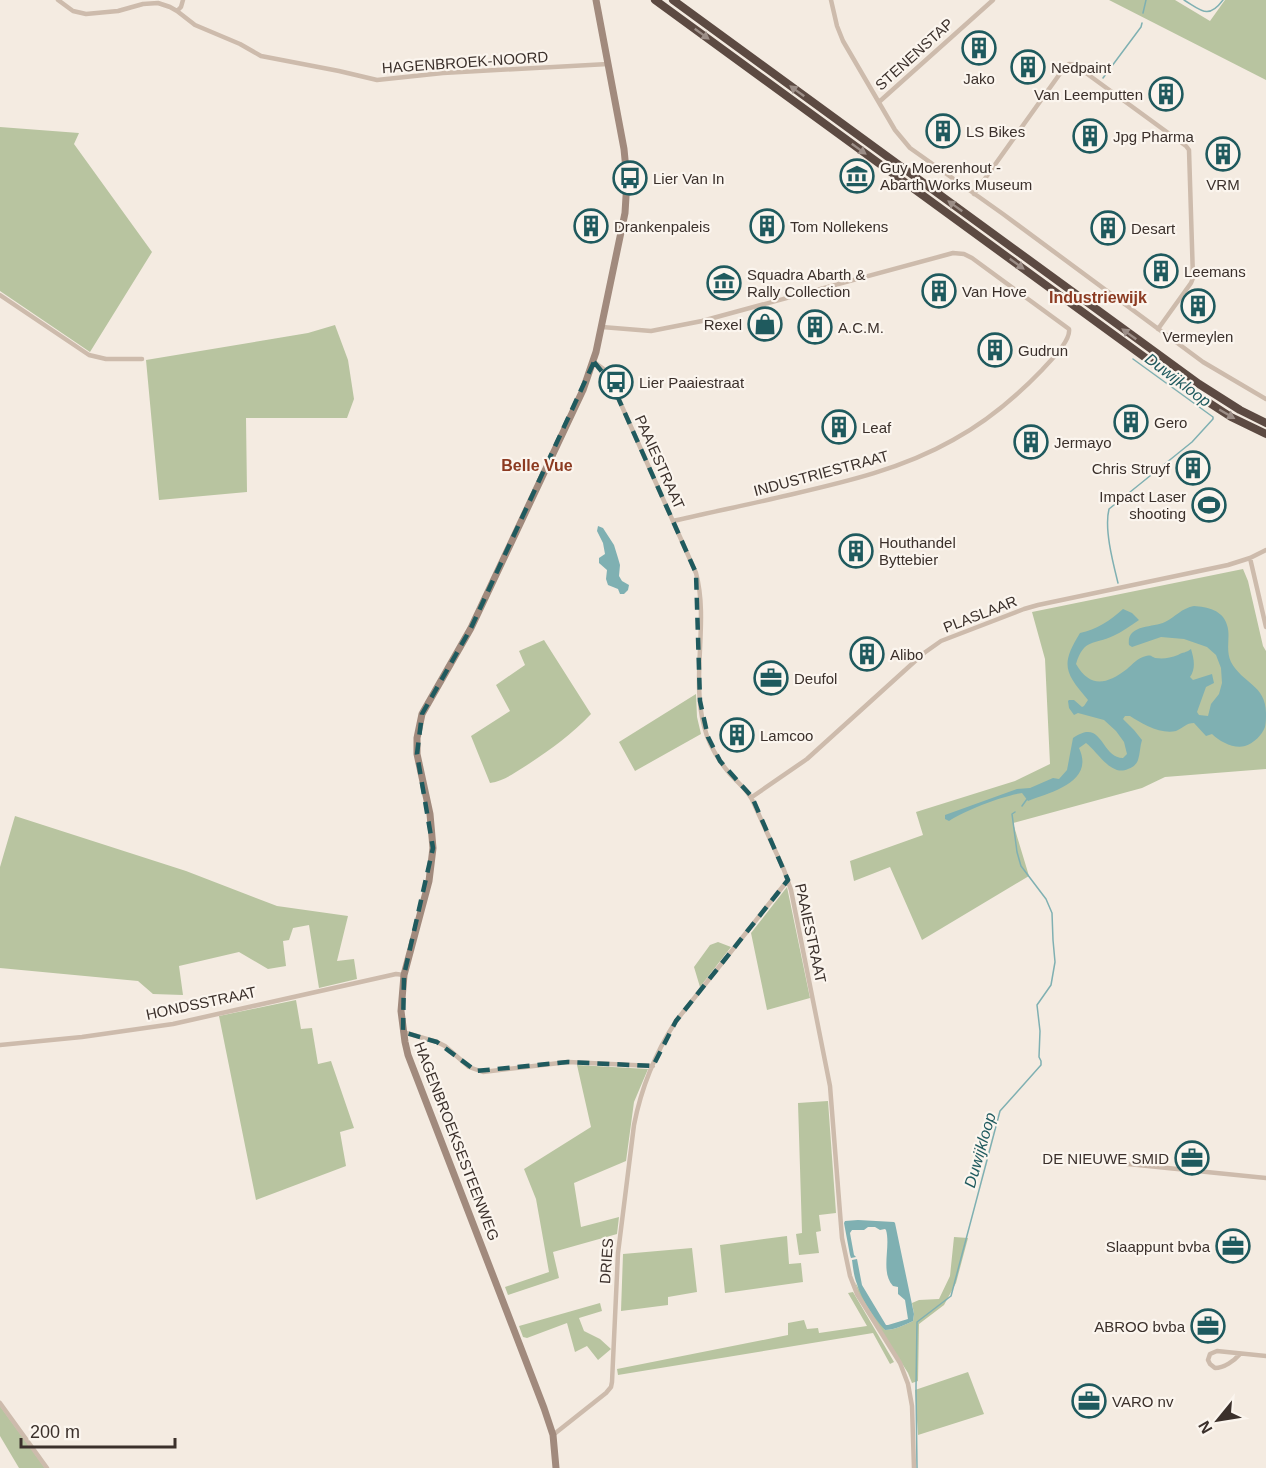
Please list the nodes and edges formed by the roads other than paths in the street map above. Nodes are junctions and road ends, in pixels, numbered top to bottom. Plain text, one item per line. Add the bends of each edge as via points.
1 (58, 0) edge
2 (183, 0) edge
3 (596, 0) edge
4 (655, 0) edge
5 (673, 0) edge
6 (831, 0) edge
7 (993, 0) edge
8 (177, 11) junction
9 (608, 64) junction
10 (879, 102) junction
11 (974, 195) junction
12 (0, 295) edge
13 (602, 327) junction
14 (1158, 329) junction
15 (142, 359) dead end
16 (594, 362) junction
17 (1266, 399) edge
18 (1266, 423) edge
19 (1266, 434) edge
20 (674, 521) junction
21 (1266, 550) edge
22 (1250, 558) junction
23 (1266, 627) edge
24 (752, 797) junction
25 (788, 880) junction
26 (405, 975) junction
27 (404, 1032) junction
28 (0, 1046) edge
29 (653, 1066) junction
30 (1118, 1163) dead end
31 (1266, 1178) edge
32 (1240, 1354) junction
33 (1266, 1356) edge
34 (0, 1403) edge
35 (553, 1435) junction
36 (47, 1468) edge
37 (556, 1468) edge
38 (914, 1468) edge

1 - 8 street, HAGENBROEK-NOORD via 73,11 86,14 151,3
2 - 8 street
3 - 9 street, HAGENBROEKSESTEENWEG
4 -> 19 highway via 1191,391
18 -> 5 highway via 1191,378
6 - 10 street via 843,41
7 - 10 street, STENENSTAP
8 - 9 street, HAGENBROEK-NOORD via 195,26 261,56 377,80
9 - 13 street, HAGENBROEKSESTEENWEG via 627,180 625,213
10 - 11 street via 910,148
11 - 14 street
11 - 14 street via 1064,68 1075,65 1189,150 1193,278
12 - 15 street via 89,355
13 - 16 street, HAGENBROEKSESTEENWEG
13 - 20 street, INDUSTRIESTRAAT via 651,331 702,321 953,253 972,258 1069,329 1066,341 1030,382 952,441 860,478
14 - 17 street via 1203,362
16 - 20 street, PAAIESTRAAT via 605,370
16 - 26 street, HAGENBROEKSESTEENWEG via 471,628 422,714 417,754 433,848 429,881
20 - 24 street, PAAIESTRAAT via 696,573 701,597 703,725 720,761
21 - 22 street, PLASLAAR
22 - 23 street
22 - 24 street, PLASLAAR via 1038,605 941,641 807,759
24 - 25 street, PAAIESTRAAT
25 - 29 street, DRIES via 676,1022
25 - 38 street, PAAIESTRAAT via 830,1086 842,1238 850,1276 908,1384
26 - 27 street, HAGENBROEKSESTEENWEG via 401,1011
26 - 28 street, HONDSSTRAAT via 173,1024
27 - 29 street via 445,1046 469,1067 483,1072 568,1062
27 - 35 street, HAGENBROEKSESTEENWEG via 408,1055
29 - 35 street, DRIES via 634,1125 619,1245 611,1387
30 - 31 street
32 - 32 street via 1217,1351 1210,1354 1209,1364 1220,1368
32 - 33 street
34 - 36 street
35 - 37 street, HAGENBROEKSESTEENWEG

